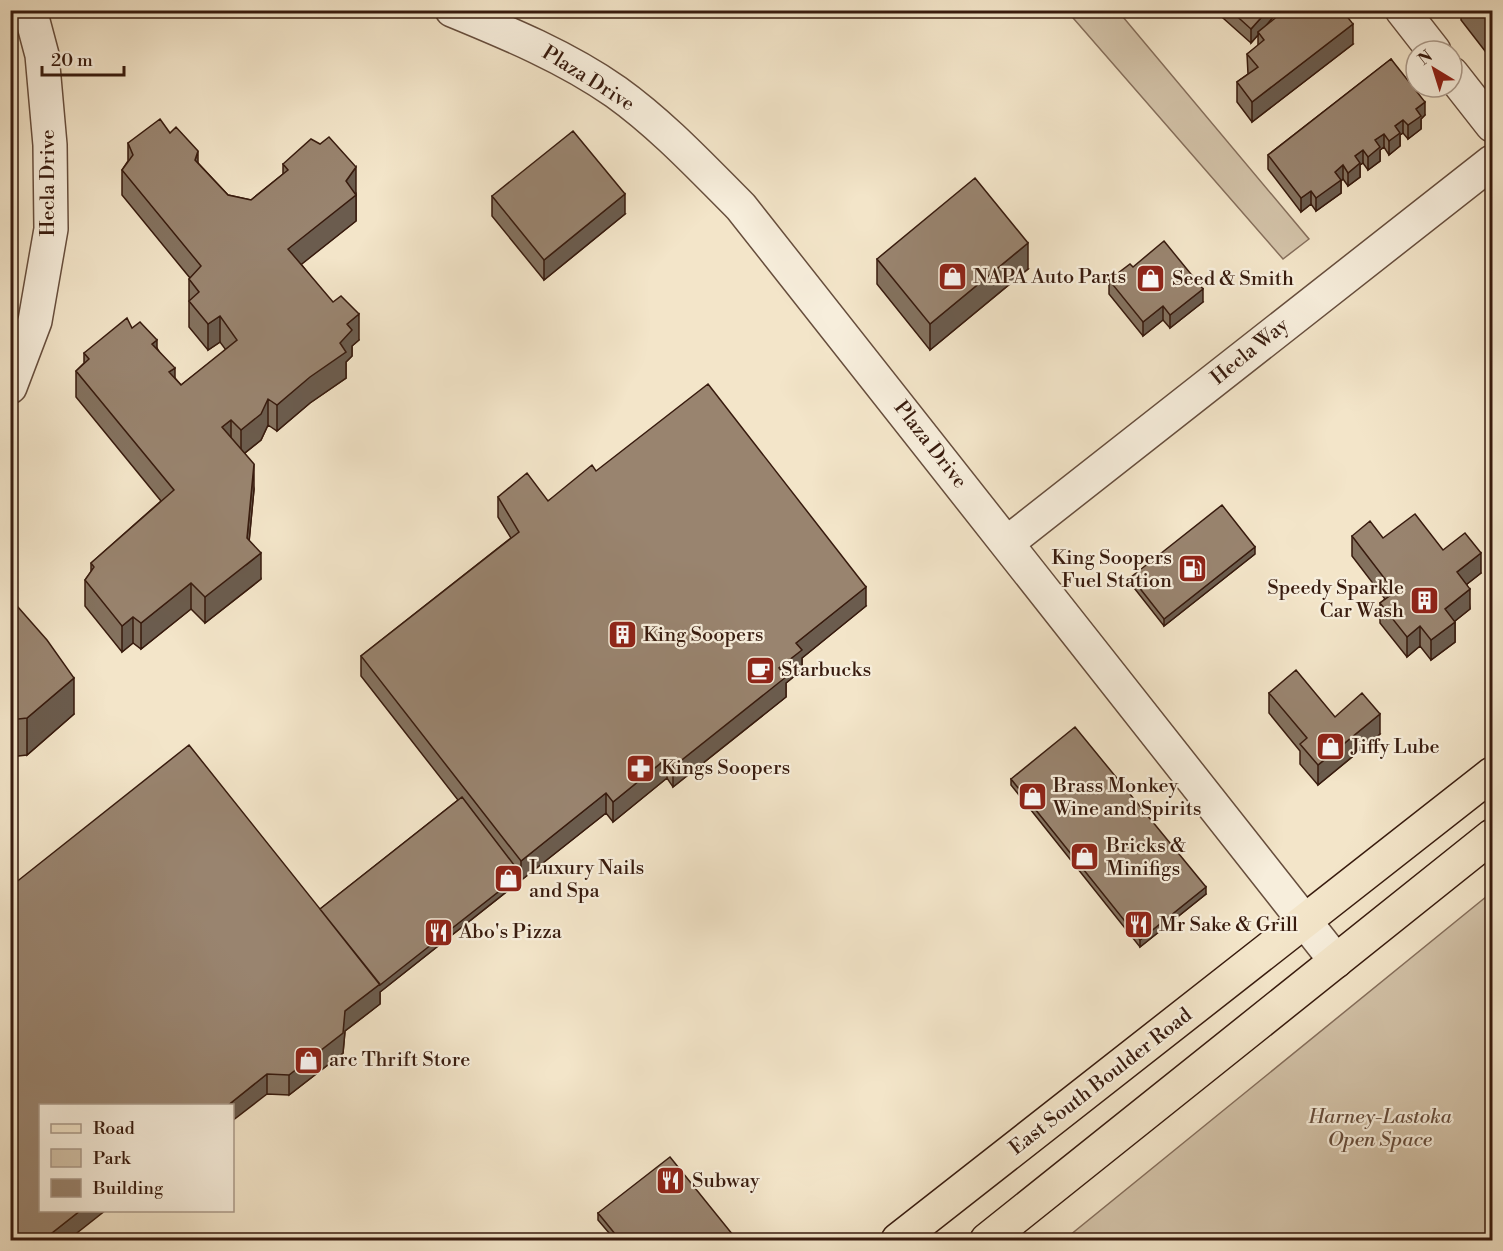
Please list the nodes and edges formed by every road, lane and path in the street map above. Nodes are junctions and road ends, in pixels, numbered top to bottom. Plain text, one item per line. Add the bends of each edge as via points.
1 (30, 10) edge
2 (452, 10) edge
3 (1402, 10) edge
4 (1425, 39) edge
5 (1464, 89) edge
6 (1492, 125) edge
7 (1492, 162) edge
8 (10, 387) edge
9 (1007, 543) junction
10 (1492, 774) edge
11 (1492, 836) edge
12 (1305, 924) junction
13 (1336, 961) junction
14 (898, 1240) edge
15 (987, 1240) edge

1 - 8 street, Hecla Drive via 42,55 50,145 51,229 35,321
2 - 9 street, Plaza Drive via 521,39 615,92 672,138 741,207
3 - 4 street
5 - 6 street
7 - 9 street, Hecla Way
9 - 12 street, Plaza Drive
10 - 12 main road, East South Boulder Road
11 - 13 main road
12 - 13 street, Plaza Drive
12 - 14 main road, East South Boulder Road
13 - 15 main road

